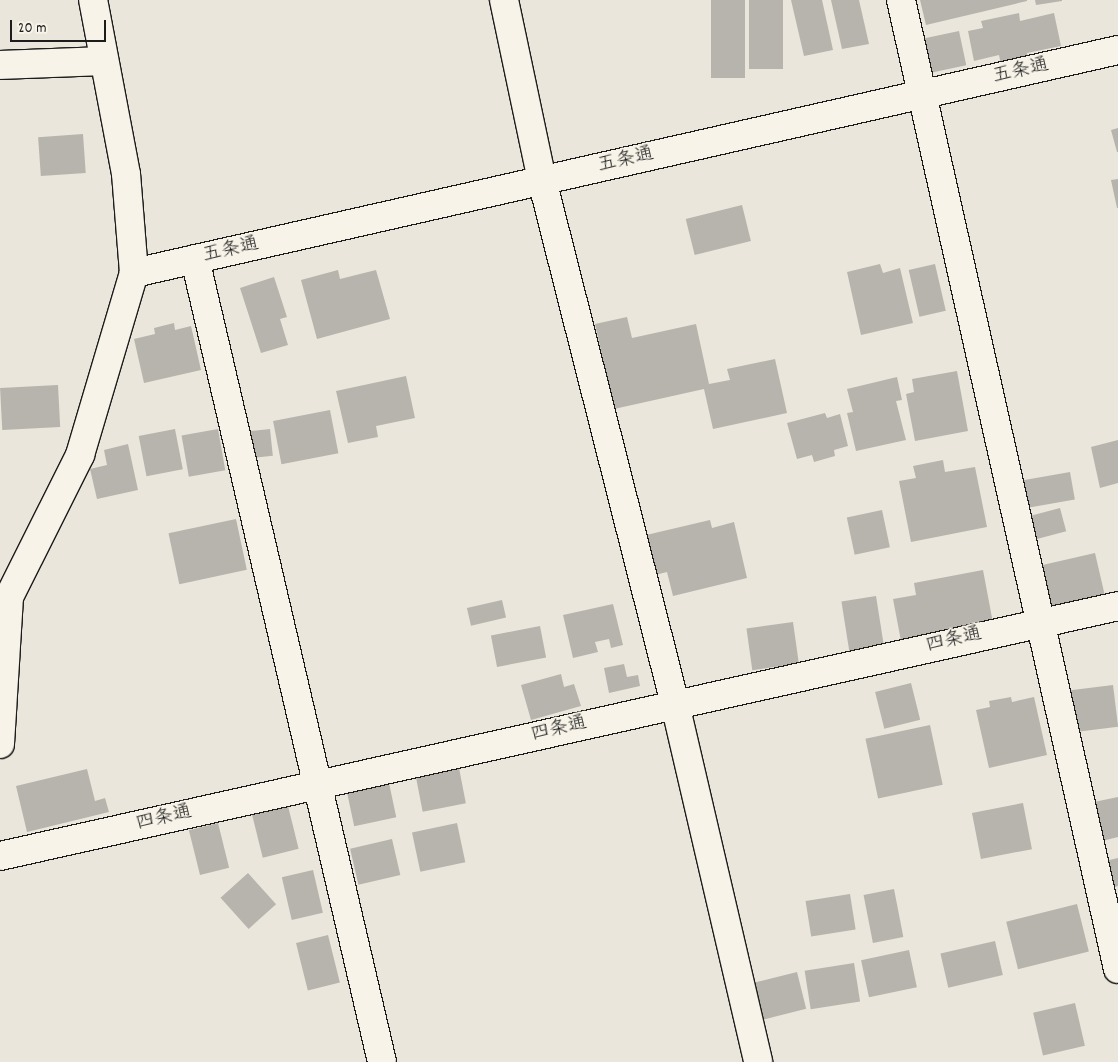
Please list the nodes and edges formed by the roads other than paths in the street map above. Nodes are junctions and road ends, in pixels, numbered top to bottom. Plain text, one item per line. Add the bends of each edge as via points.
1 (93, 0) edge
2 (504, 0) edge
3 (901, 0) edge
4 (1118, 50) edge
5 (104, 60) junction
6 (0, 65) edge
7 (924, 94) junction
8 (542, 180) junction
9 (195, 259) junction
10 (134, 273) junction
11 (1118, 606) edge
12 (1040, 622) junction
13 (675, 704) junction
14 (0, 744) edge
15 (317, 785) junction
16 (0, 856) edge
17 (1118, 969) edge
18 (382, 1062) edge
19 (758, 1062) edge

1 - 5 street
2 - 8 street
3 - 7 street
4 - 7 street, 五条通
5 - 6 street
5 - 10 street via 126,174
7 - 8 street, 五条通
7 - 12 street
8 - 9 street, 五条通
8 - 13 street
9 - 10 street, 五条通
9 - 15 street
10 - 14 street via 80,455 9,597
11 - 12 street, 四条通
12 - 13 street, 四条通
12 - 17 street
13 - 15 street, 四条通
13 - 19 street
15 - 16 street, 四条通
15 - 18 street

